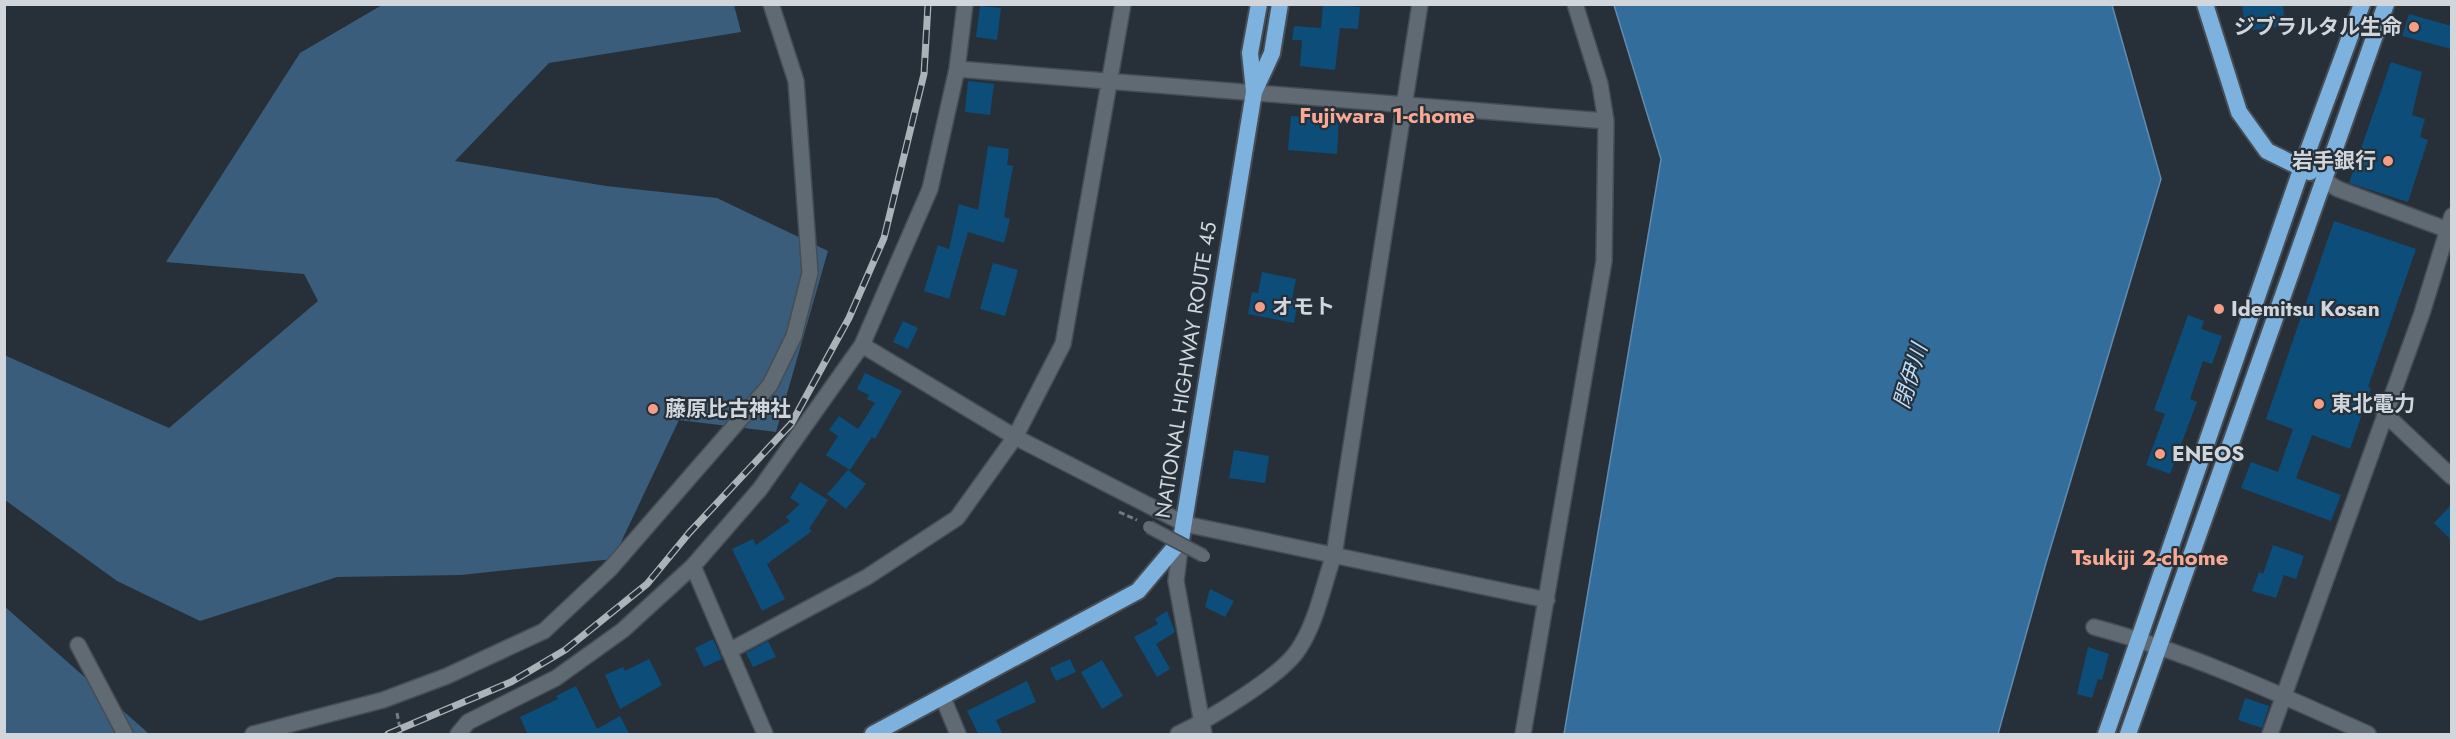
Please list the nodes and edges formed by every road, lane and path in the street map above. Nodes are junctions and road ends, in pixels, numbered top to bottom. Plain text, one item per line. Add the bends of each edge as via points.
1 (771, 4) edge
2 (965, 4) edge
3 (1123, 4) edge
4 (1259, 4) edge
5 (1280, 4) edge
6 (1420, 4) edge
7 (1575, 4) edge
8 (2205, 4) edge
9 (2362, 4) edge
10 (2386, 4) edge
11 (957, 69) junction
12 (1110, 80) junction
13 (1254, 92) junction
14 (1404, 104) junction
15 (1606, 121) junction
16 (2302, 168) junction
17 (2323, 180) junction
18 (2450, 223) edge
19 (862, 345) junction
20 (2385, 413) junction
21 (1015, 437) junction
22 (2451, 477) edge
23 (1149, 527) dead end
24 (1183, 532) junction
25 (1334, 555) junction
26 (1204, 556) dead end
27 (693, 566) junction
28 (1547, 600) junction
29 (2094, 627) dead end
30 (2139, 642) junction
31 (78, 645) dead end
32 (2160, 649) junction
33 (729, 651) junction
34 (2284, 696) junction
35 (943, 698) junction
36 (1202, 729) edge
37 (125, 735) edge
38 (254, 735) edge
39 (458, 735) edge
40 (765, 735) edge
41 (873, 735) edge
42 (958, 735) edge
43 (1178, 735) edge
44 (1523, 735) edge
45 (2106, 735) edge
46 (2128, 735) edge
47 (2270, 735) edge
48 (2368, 735) edge

1 - 38 street via 796,81 810,273 794,336 770,385 610,569 544,631 447,676 382,700
2 - 11 street
3 - 12 street
4 - 13 highway, NATIONAL HIGHWAY ROUTE 45 via 1250,53
5 - 13 highway, NATIONAL HIGHWAY ROUTE 45 via 1272,53
6 - 14 street
7 - 15 street via 1600,84
8 - 16 highway via 2239,112 2267,152
9 - 16 highway
10 - 17 highway
11 - 12 street
11 - 19 street via 930,189
12 - 13 street
12 - 21 street via 1063,344
13 - 14 street
13 - 24 highway, NATIONAL HIGHWAY ROUTE 45
14 - 15 street
14 - 25 street
15 - 28 street via 1604,261
16 - 17 highway
16 - 30 highway
17 - 18 street via 2338,189
17 - 32 highway
18 - 20 street
19 - 21 street
19 - 27 street via 760,489
20 - 22 street
20 - 34 street
21 - 24 street
21 - 33 street via 957,518 867,577
23 - 26 street, bridge
24 - 25 street
24 - 35 highway, NATIONAL HIGHWAY ROUTE 45 via 1138,591
24 - 36 street via 1176,581
25 - 28 street
25 - 36 street via 1314,617 1298,651
27 - 33 street
27 - 39 street via 623,630 556,678 468,722
28 - 44 street
29 - 30 street
30 - 32 street
30 - 45 highway
31 - 37 street
32 - 34 street
32 - 46 highway
33 - 40 street
34 - 47 street
34 - 48 street
35 - 41 highway, NATIONAL HIGHWAY ROUTE 45
35 - 42 street
36 - 43 street

